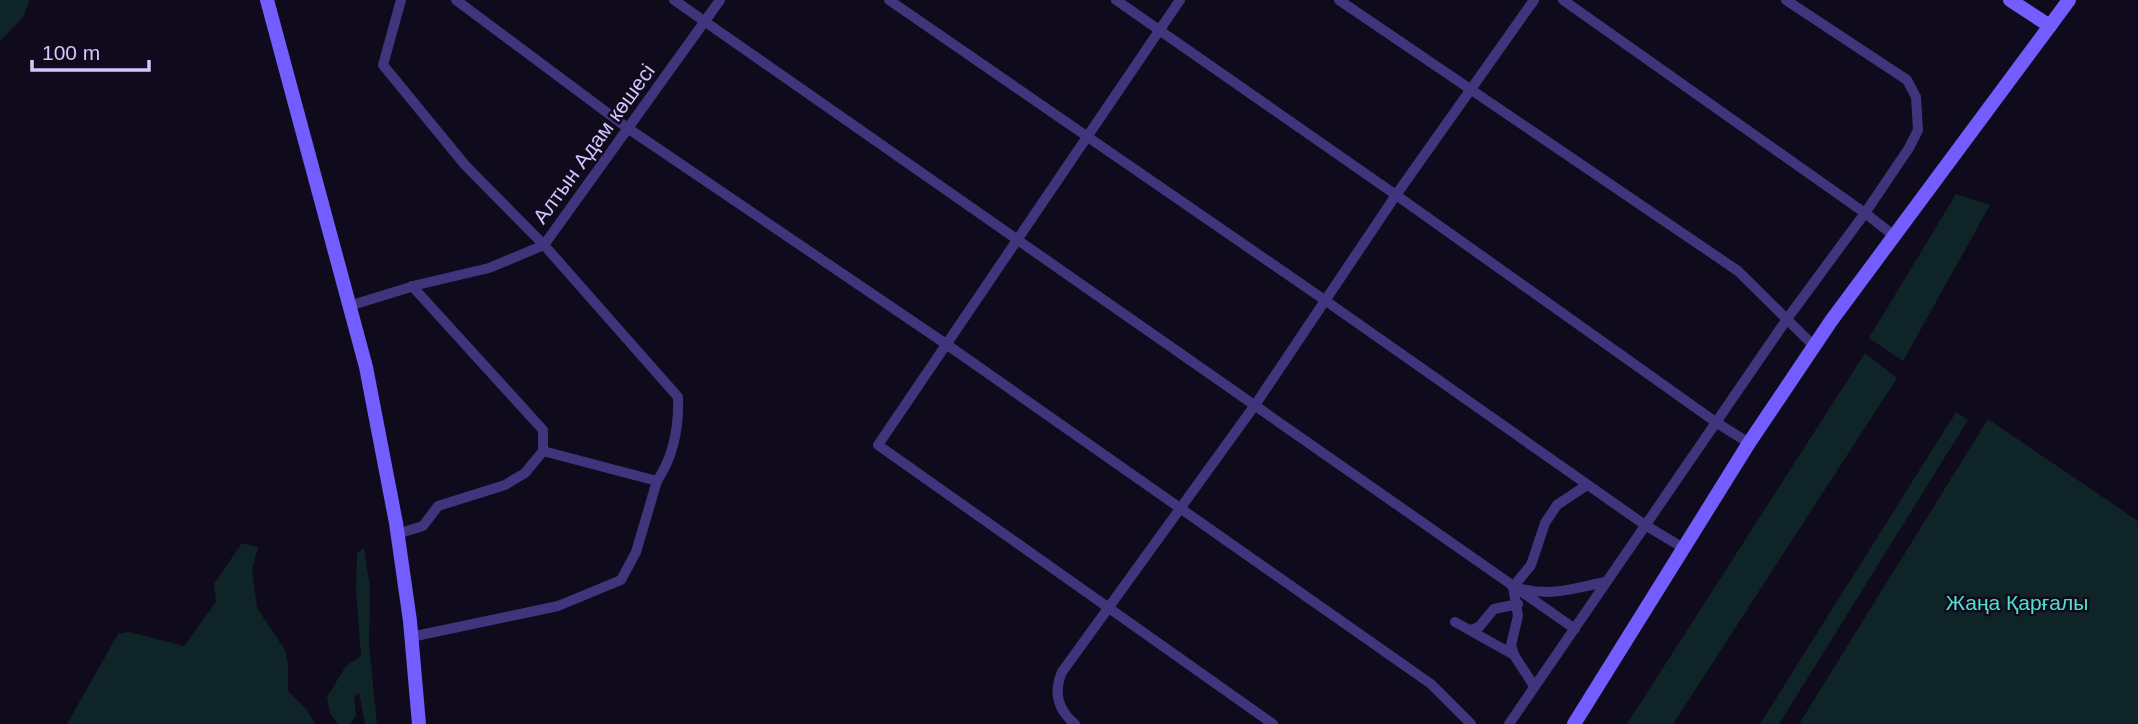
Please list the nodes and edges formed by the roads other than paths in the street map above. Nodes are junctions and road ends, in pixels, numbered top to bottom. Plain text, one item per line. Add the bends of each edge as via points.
1 (267, 0) edge
2 (401, 0) edge
3 (456, 0) edge
4 (674, 0) edge
5 (720, 0) edge
6 (889, 0) edge
7 (1116, 0) edge
8 (1180, 0) edge
9 (1339, 0) edge
10 (1534, 0) edge
11 (1563, 0) edge
12 (1786, 0) edge
13 (2010, 0) edge
14 (2069, 0) edge
15 (705, 22) junction
16 (2050, 26) junction
17 (1159, 30) junction
18 (1471, 91) junction
19 (629, 129) junction
20 (1088, 136) junction
21 (1396, 195) junction
22 (1865, 213) junction
23 (1893, 236) junction
24 (1017, 240) junction
25 (544, 245) junction
26 (412, 286) junction
27 (1326, 301) junction
28 (349, 306) junction
29 (1787, 319) junction
30 (946, 344) junction
31 (1815, 347) junction
32 (1255, 405) junction
33 (1717, 423) junction
34 (1749, 443) junction
35 (543, 451) junction
36 (656, 481) junction
37 (1587, 485) junction
38 (1181, 508) junction
39 (1645, 525) junction
40 (397, 534) junction
41 (1685, 549) junction
42 (1605, 582) junction
43 (1513, 587) junction
44 (1518, 604) junction
45 (1107, 608) junction
46 (1455, 622) dead end
47 (1574, 629) junction
48 (1470, 631) junction
49 (411, 637) junction
50 (1514, 655) junction
51 (1534, 686) junction
52 (419, 724) edge
53 (1075, 724) edge
54 (1273, 724) edge
55 (1471, 724) edge
56 (1509, 724) edge
57 (1574, 724) edge

1 - 28 main road
2 - 25 street via 383,65 465,165
3 - 19 street
4 - 15 street
5 - 15 street, Алтын Адам көшесі
6 - 20 street
7 - 17 street
8 - 17 street
9 - 18 street
10 - 18 street
11 - 22 street
12 - 22 street via 1907,80 1916,97 1918,130
13 - 16 main road
14 - 16 main road
15 - 19 street, Алтын Адам көшесі
15 - 24 street
16 - 23 main road
17 - 20 street
17 - 21 street
18 - 21 street
18 - 29 street via 1738,271
19 - 25 street, Алтын Адам көшесі
19 - 30 street
20 - 24 street
20 - 27 street
21 - 27 street
21 - 33 street
22 - 23 street
22 - 29 street
23 - 31 main road
24 - 30 street
24 - 32 street
25 - 26 street, Алтын Адам көшесі via 489,268
25 - 36 street via 678,397 679,416 667,465
26 - 28 street, Алтын Адам көшесі
26 - 35 street via 543,430
27 - 32 street
27 - 37 street
28 - 40 main road via 366,367
29 - 31 street
29 - 33 street
30 - 38 street
30 - 45 street via 878,445
31 - 34 main road
32 - 38 street
32 - 43 street
33 - 34 street
33 - 39 street
34 - 41 main road
35 - 36 street
35 - 40 street via 525,473 505,485 438,506 423,526
36 - 49 street via 636,552 621,580 558,606
37 - 39 street
37 - 43 street via 1551,514 1531,565
38 - 45 street
38 - 55 street via 1431,684
39 - 41 street
39 - 42 street
40 - 49 main road
41 - 57 main road
42 - 43 street via 1558,593
42 - 47 street
43 - 44 street
43 - 47 street
44 - 48 street via 1494,609
44 - 50 street via 1511,645
45 - 53 street via 1058,683 1058,700
45 - 54 street
46 - 48 street
47 - 51 street
48 - 50 street
49 - 52 main road
50 - 51 street
51 - 56 street

